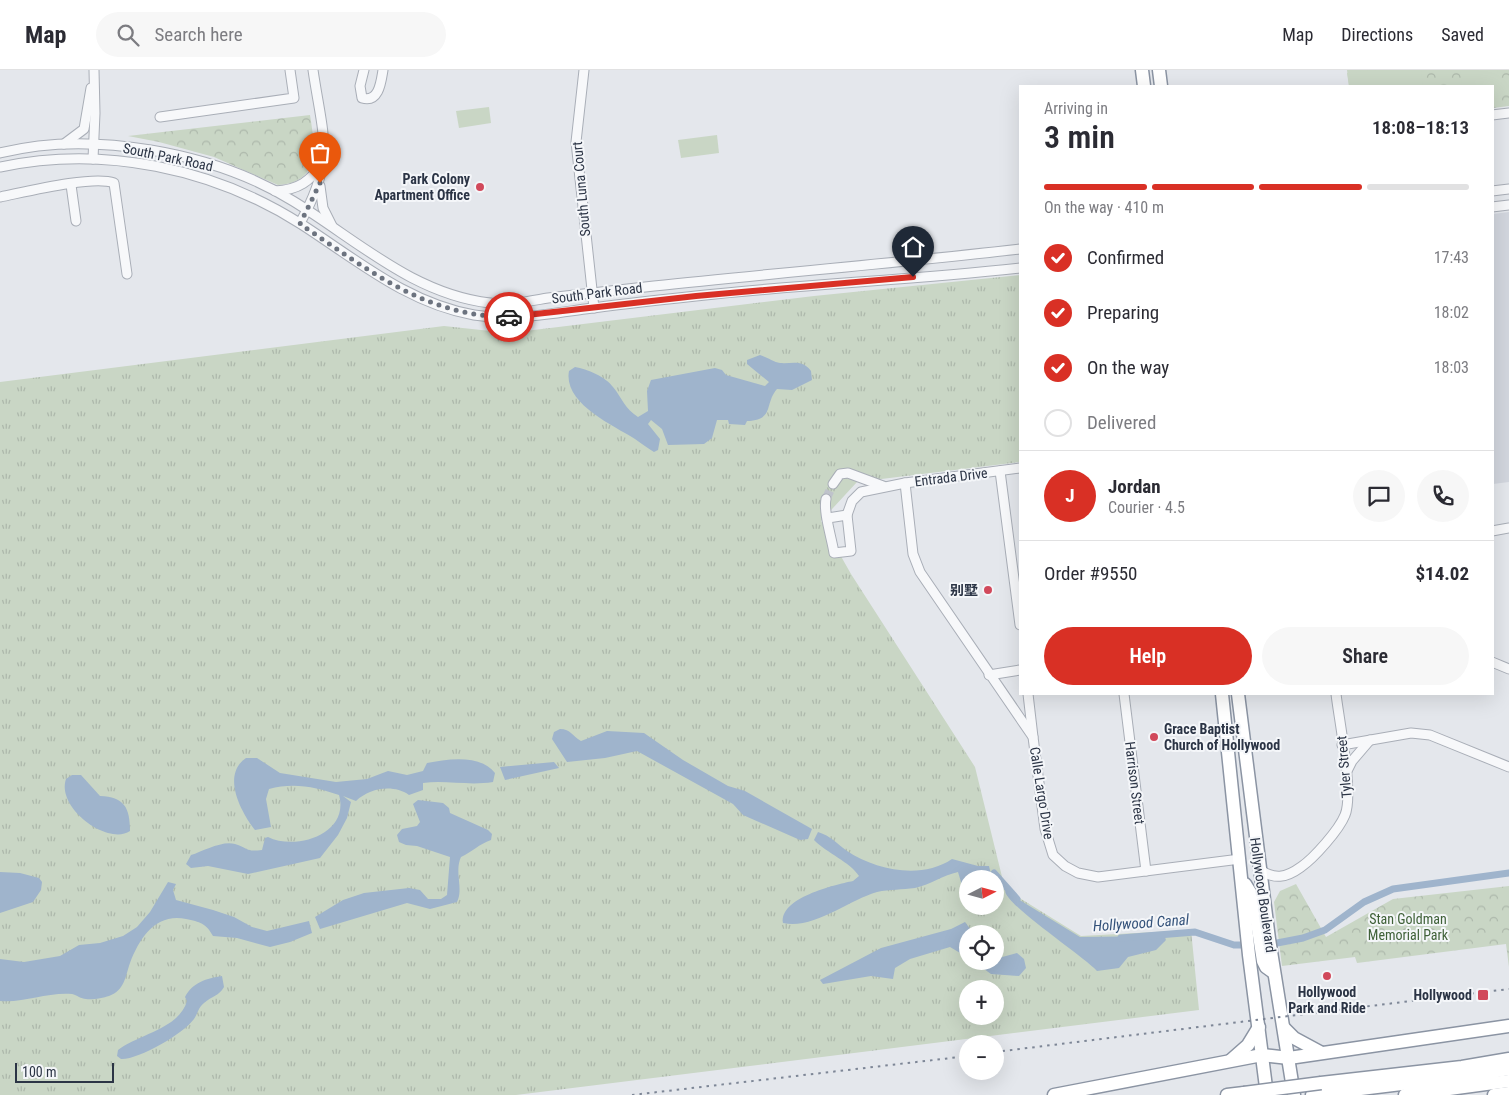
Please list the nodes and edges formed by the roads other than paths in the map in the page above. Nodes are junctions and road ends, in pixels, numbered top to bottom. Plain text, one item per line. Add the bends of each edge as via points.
1 (290, 70) edge
2 (313, 70) edge
3 (364, 70) edge
4 (383, 70) edge
5 (584, 70) edge
6 (1142, 70) edge
7 (1159, 70) edge
8 (94, 73) edge
9 (1144, 85) edge
10 (1161, 85) edge
11 (1509, 113) edge
12 (1494, 115) edge
13 (160, 117) dead end
14 (64, 144) junction
15 (94, 145) junction
16 (0, 152) edge
17 (93, 159) junction
18 (325, 160) junction
19 (0, 166) edge
20 (320, 183) junction
21 (71, 185) junction
22 (1509, 189) edge
23 (1494, 191) edge
24 (274, 192) junction
25 (0, 196) edge
26 (1509, 205) edge
27 (1494, 207) edge
28 (307, 211) junction
29 (76, 222) dead end
30 (300, 224) junction
31 (333, 228) junction
32 (1019, 250) edge
33 (1009, 251) junction
34 (1016, 269) edge
35 (127, 274) dead end
36 (592, 293) junction
37 (594, 308) junction
38 (1019, 468) edge
39 (1000, 471) junction
40 (860, 477) junction
41 (905, 483) junction
42 (833, 484) tunnel mouth
43 (883, 487) junction
44 (861, 492) junction
45 (826, 499) tunnel mouth
46 (847, 515) junction
47 (828, 518) junction
48 (1509, 528) edge
49 (1494, 530) edge
50 (1019, 618) edge
51 (1494, 663) edge
52 (1509, 669) edge
53 (1019, 670) edge
54 (989, 674) junction
55 (1028, 695) edge
56 (1124, 695) edge
57 (1222, 695) edge
58 (1238, 695) edge
59 (1336, 695) edge
60 (1033, 737) junction
61 (1370, 740) junction
62 (1342, 745) junction
63 (1509, 767) edge
64 (1346, 773) junction
65 (1240, 858) junction
66 (1259, 870) junction
67 (1146, 872) junction
68 (1262, 943) junction
69 (1509, 1026) edge
70 (1259, 1027) junction
71 (1284, 1028) junction
72 (1320, 1052) junction
73 (1262, 1055) junction
74 (1289, 1058) junction
75 (1509, 1059) edge
76 (1229, 1062) junction
77 (1509, 1069) edge
78 (1509, 1081) edge
79 (1319, 1090) edge
80 (1509, 1093) edge
81 (1054, 1095) edge
82 (1227, 1095) edge
83 (1267, 1095) edge
84 (1294, 1095) edge
85 (1405, 1095) edge
86 (1494, 1095) edge

1 - 13 street via 294,98
2 - 18 street
3 - 4 street via 360,94 367,100 378,92
5 - 36 street, South Luna Court via 576,142
6 - 9 highway
7 - 10 highway
8 - 14 street via 84,129
8 - 15 street
11 - 12 street
14 - 15 street, South Park Road
14 - 16 street, South Park Road
15 - 17 street
15 - 24 street, South Park Road via 188,158 230,171
17 - 19 street, South Park Road
17 - 30 street, South Park Road via 184,172 265,203
18 - 20 street
18 - 24 street via 307,182 296,189
20 - 28 street
20 - 31 street via 323,208
21 - 25 street
21 - 29 street
21 - 35 street via 107,180 114,183
22 - 23 street
24 - 28 street, South Park Road
26 - 27 street
28 - 30 street
28 - 31 street, South Park Road
30 - 37 street, South Park Road via 403,291 447,309 508,317
31 - 36 street, South Park Road via 404,276 433,289 473,300 492,304
32 - 33 street, South Park Road
33 - 34 street
33 - 36 street, South Park Road
34 - 37 street, South Park Road via 844,281
36 - 37 street, South Luna Court
38 - 39 street, Entrada Drive
39 - 41 street, Entrada Drive
39 - 50 street
40 - 42 street via 840,474
40 - 43 street
40 - 44 street
41 - 43 street, Entrada Drive
41 - 54 street, Calle Largo Drive via 913,554 920,572
43 - 44 street, Entrada Drive
44 - 46 street via 852,501
45 - 47 street via 824,507
46 - 47 street
46 - 47 street via 851,551 834,553
48 - 49 street
51 - 52 street
53 - 54 street
54 - 60 street, Calle Largo Drive
55 - 60 street
56 - 67 street, Harrison Street
57 - 65 highway, Hollywood Boulevard
58 - 66 highway, Hollywood Boulevard
59 - 62 street, Tyler Street
60 - 67 street, Calle Largo Drive via 1045,829 1054,855 1078,873 1098,876
61 - 62 street
61 - 63 street via 1411,734 1430,735
61 - 64 street
62 - 64 street, Tyler Street
64 - 66 street, Tyler Street via 1346,815 1309,860 1286,876 1270,876
65 - 67 street, Calle Largo Drive
65 - 68 highway, Hollywood Boulevard via 1243,880
66 - 68 highway, Hollywood Boulevard
68 - 70 highway, Hollywood Boulevard via 1249,955
68 - 71 highway, Hollywood Boulevard via 1274,973
69 - 72 highway
70 - 73 highway, Hollywood Boulevard
70 - 76 highway via 1248,1045
71 - 72 highway via 1294,1038
71 - 74 highway, Hollywood Boulevard
72 - 74 highway
73 - 74 highway
73 - 76 highway
73 - 83 highway, Hollywood Boulevard
74 - 84 highway, Hollywood Boulevard
75 - 79 highway
76 - 81 highway
77 - 79 highway
78 - 85 highway
79 - 82 highway, bridge
80 - 86 highway

